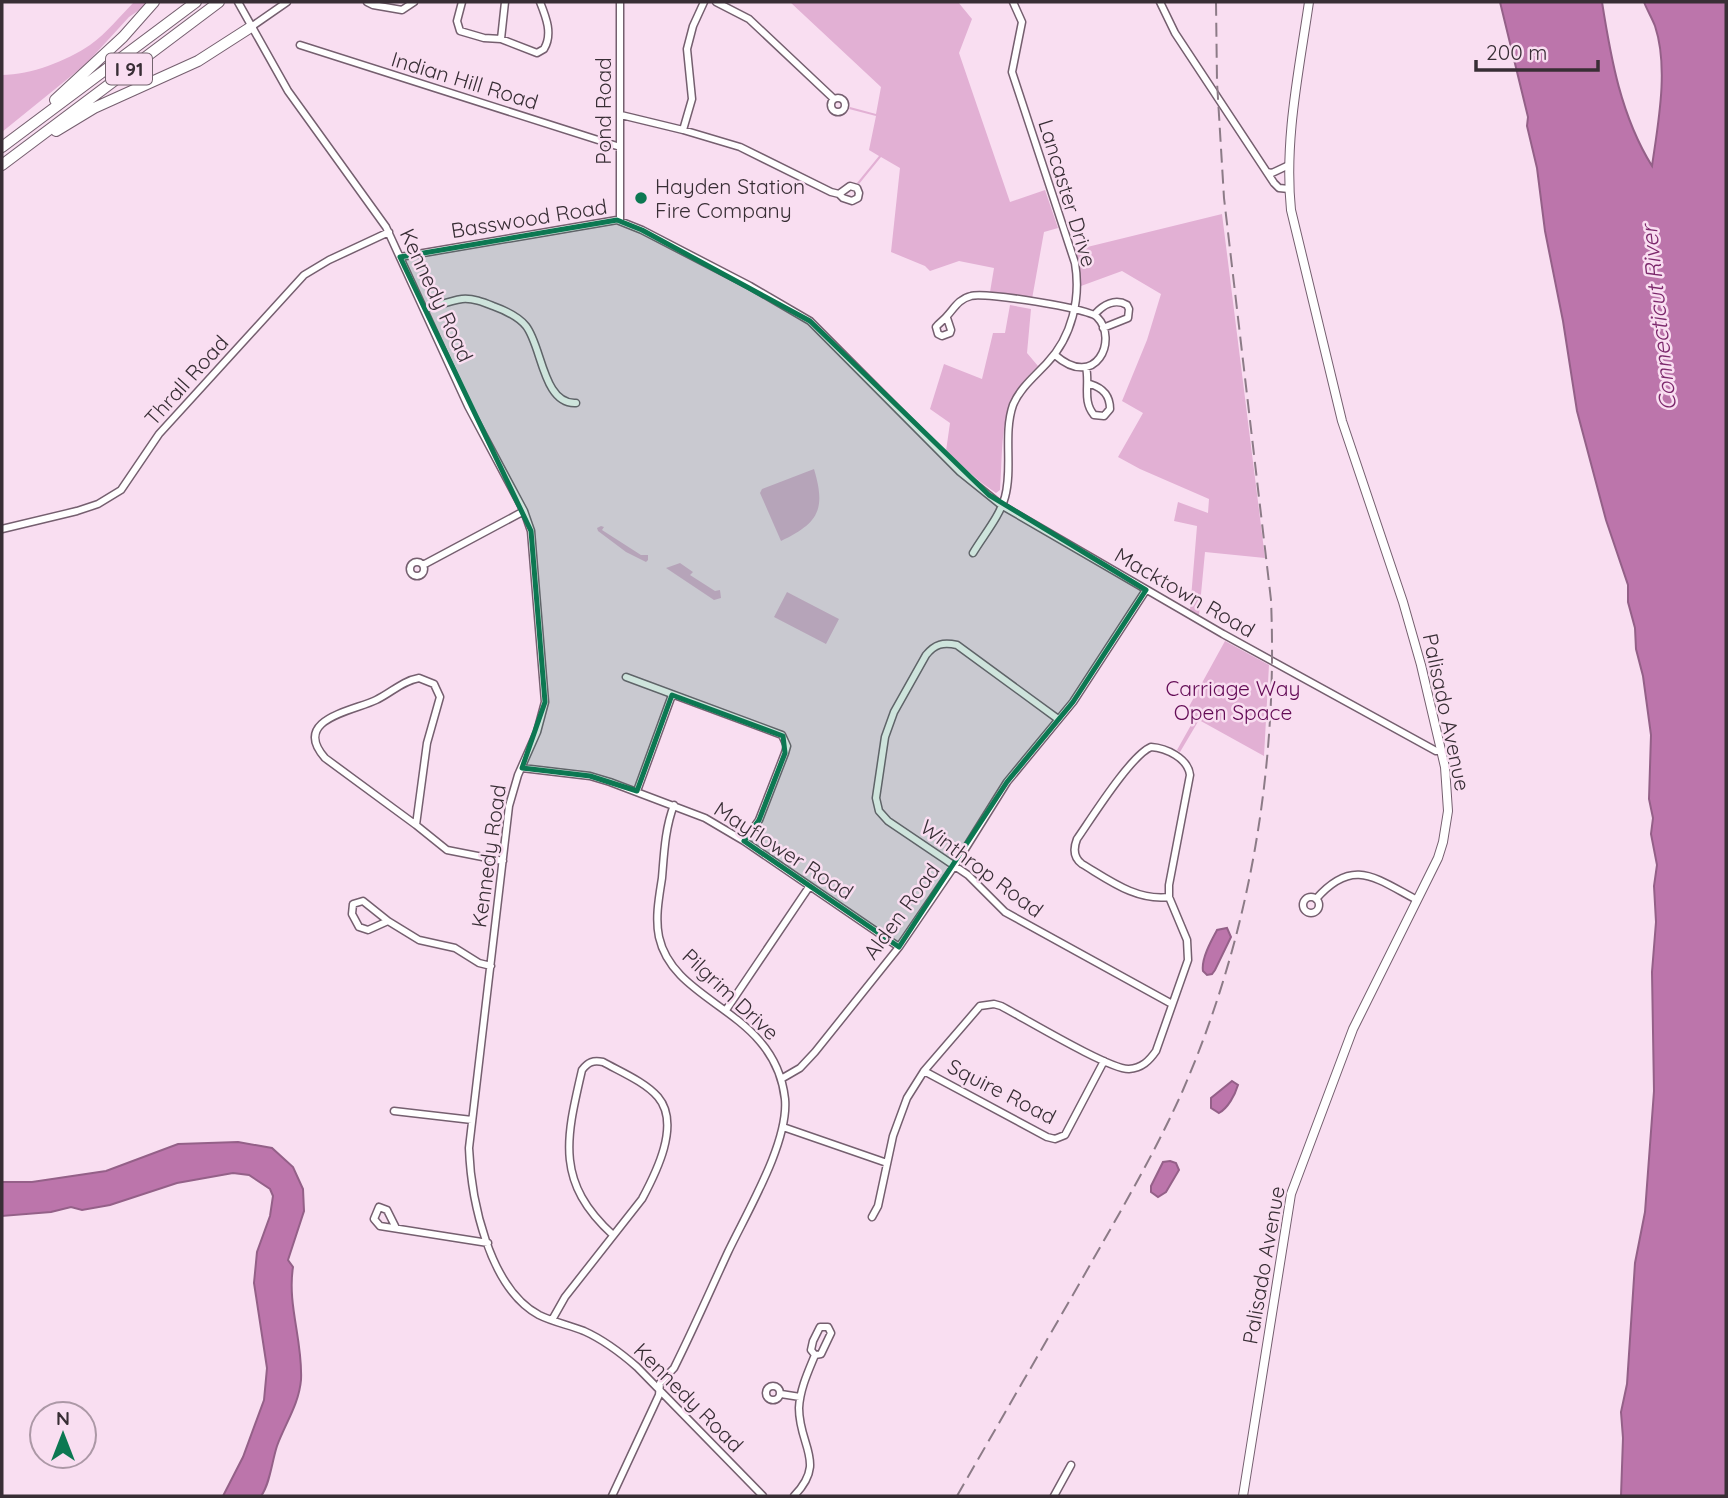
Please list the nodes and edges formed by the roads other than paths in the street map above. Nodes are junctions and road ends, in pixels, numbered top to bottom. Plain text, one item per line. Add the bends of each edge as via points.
1 (154, 2) edge
2 (196, 2) edge
3 (219, 2) edge
4 (287, 2) edge
5 (366, 2) edge
6 (414, 2) edge
7 (462, 2) edge
8 (505, 2) edge
9 (540, 2) edge
10 (620, 2) edge
11 (704, 2) edge
12 (716, 2) edge
13 (1013, 2) edge
14 (1160, 2) edge
15 (1309, 2) edge
16 (239, 4) edge
17 (251, 27) junction
18 (501, 39) junction
19 (300, 45) dead end
20 (834, 99) dead end
21 (621, 115) junction
22 (31, 125) junction
23 (684, 130) junction
24 (39, 136) junction
25 (620, 146) junction
26 (2, 148) edge
27 (2, 165) edge
28 (1289, 165) junction
29 (1267, 172) junction
30 (1289, 189) junction
31 (839, 194) dead end
32 (620, 220) junction
33 (388, 232) junction
34 (400, 257) junction
35 (425, 309) junction
36 (1075, 310) junction
37 (1094, 314) junction
38 (947, 318) dead end
39 (1103, 328) junction
40 (1055, 355) junction
41 (1086, 367) junction
42 (1090, 384) junction
43 (576, 402) dead end
44 (927, 438) joint
45 (1001, 505) junction
46 (524, 511) junction
47 (2, 529) edge
48 (973, 553) dead end
49 (423, 565) dead end
50 (1146, 590) junction
51 (626, 677) dead end
52 (672, 695) junction
53 (1058, 719) junction
54 (1441, 751) junction
55 (522, 768) junction
56 (637, 791) junction
57 (674, 805) junction
58 (416, 825) junction
59 (744, 841) junction
60 (503, 861) junction
61 (954, 866) junction
62 (809, 887) junction
63 (1169, 897) junction
64 (1316, 899) dead end
65 (1417, 900) junction
66 (388, 921) junction
67 (899, 947) junction
68 (491, 965) junction
69 (1172, 1004) junction
70 (726, 1010) junction
71 (1104, 1060) junction
72 (924, 1071) junction
73 (781, 1079) junction
74 (394, 1111) dead end
75 (472, 1120) junction
76 (783, 1127) junction
77 (887, 1163) junction
78 (872, 1217) dead end
79 (396, 1228) dead end
80 (613, 1235) junction
81 (488, 1242) junction
82 (552, 1320) junction
83 (815, 1355) dead end
84 (659, 1389) junction
85 (781, 1394) dead end
86 (800, 1396) junction
87 (1071, 1465) dead end
88 (612, 1496) edge
89 (763, 1496) edge
90 (794, 1496) edge
91 (1054, 1496) edge
92 (1243, 1496) edge

1 - 22 highway via 95,64 39,112
2 - 22 highway, I 91
3 - 24 highway, I 91
4 - 17 street
5 - 6 street via 402,10
7 - 18 street via 457,21 460,31
8 - 18 street
9 - 18 street via 548,29 541,52
10 - 21 street, Pond Road
11 - 23 street via 687,49 692,99
12 - 20 street via 749,19
13 - 36 street, Lancaster Drive via 1022,22 1012,72 1075,263
14 - 29 street via 1175,33
15 - 28 main road, Palisado Avenue
16 - 17 street, Kennedy Road
17 - 24 highway via 198,61
17 - 33 street, Kennedy Road via 288,91
19 - 25 street, Indian Hill Road
21 - 23 street
21 - 25 street, Pond Road
22 - 26 highway, I 91
23 - 31 street via 740,147
24 - 27 highway, I 91
25 - 32 street, Pond Road
28 - 29 street
28 - 30 main road, Palisado Avenue
29 - 30 street via 1278,187
30 - 54 main road, Palisado Avenue via 1342,421 1403,602
32 - 34 street, Basswood Road
32 - 44 street, Basswood Road via 810,321
33 - 34 street, Kennedy Road
33 - 47 street, Thrall Road via 304,275 159,434 121,489 98,504
34 - 35 street, Kennedy Road
35 - 43 street via 471,299 519,319 532,338 553,391 564,401
35 - 46 street, Kennedy Road via 468,406
36 - 37 street
36 - 38 street via 980,294 962,300
36 - 40 street, Lancaster Drive
37 - 39 street
37 - 39 street via 1113,302 1127,305 1128,318
39 - 41 street via 1102,354
40 - 41 street via 1070,366
40 - 45 street, Lancaster Drive via 1014,404
41 - 42 street
42 - 42 street via 1108,395 1110,409 1104,416 1091,412
44 - 45 street, Macktown Road
45 - 48 street
45 - 50 street, Macktown Road
46 - 49 street
46 - 55 street, Kennedy Road via 533,543 545,690 543,713
50 - 53 street, Alden Road
50 - 54 street, Macktown Road
51 - 52 street
52 - 56 street
52 - 59 street via 785,739 785,753 764,810
53 - 61 street, Alden Road via 1007,782
53 - 61 street, Winthrop Road via 957,645 941,643 926,655 887,728 877,804 888,821
54 - 65 main road, Palisado Avenue via 1449,792 1446,832
55 - 56 street, Mayflower Road via 590,776
55 - 60 street, Kennedy Road via 511,799
56 - 57 street, Mayflower Road
57 - 59 street, Mayflower Road
57 - 70 street, Pilgrim Drive via 660,894 659,938 677,973
58 - 58 street via 427,743 440,697 434,684 419,678 331,716 320,725 316,739 325,758
58 - 60 street via 447,850
59 - 62 street, Mayflower Road
60 - 68 street, Kennedy Road
61 - 67 street, Alden Road
61 - 69 street, Winthrop Road via 1013,918
62 - 67 street, Mayflower Road
62 - 70 street
63 - 63 street via 1190,770 1181,759 1151,747 1123,776 1077,839 1074,850 1082,864 1136,894
63 - 69 street via 1188,949
64 - 65 street via 1337,880 1359,874
65 - 92 main road, Palisado Avenue via 1353,1029 1291,1194
66 - 66 street via 363,901 353,904 352,914 364,930
66 - 68 street via 419,940 455,948
67 - 73 street, Alden Road via 815,1052
68 - 75 street, Kennedy Road
69 - 71 street via 1156,1051 1147,1062 1130,1069
70 - 73 street, Pilgrim Drive via 763,1044
71 - 72 street via 1001,1006 986,1004 973,1011
71 - 72 street, Squire Road via 1065,1135 1053,1139
72 - 77 street via 907,1098
73 - 76 street, Pilgrim Drive
74 - 75 street
75 - 81 street, Kennedy Road via 470,1172
76 - 77 street
76 - 84 street, Pilgrim Drive via 681,1355
77 - 78 street
79 - 81 street
80 - 80 street via 651,1182 665,1143 666,1118 662,1103 652,1092 597,1061 582,1070 568,1150 570,1170 582,1197
80 - 82 street
81 - 82 street, Kennedy Road via 499,1275 514,1296
82 - 84 street, Kennedy Road via 616,1349
83 - 86 street
84 - 88 street, Pilgrim Drive
84 - 89 street, Kennedy Road
85 - 86 street
86 - 90 street via 800,1420 811,1468 807,1482
87 - 91 street

